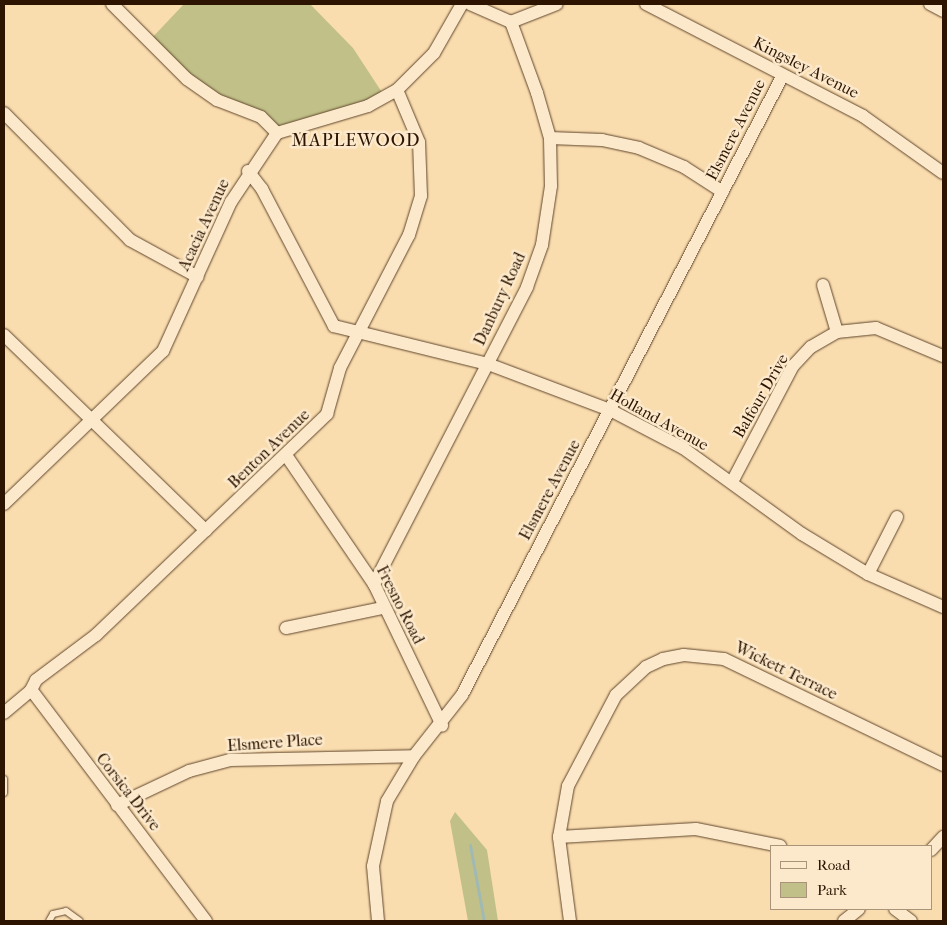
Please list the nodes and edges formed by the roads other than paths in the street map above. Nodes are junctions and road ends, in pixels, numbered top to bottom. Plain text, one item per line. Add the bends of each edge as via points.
1 (112, 4) edge
2 (462, 4) edge
3 (470, 4) edge
4 (558, 4) edge
5 (646, 4) edge
6 (930, 4) edge
7 (943, 11) edge
8 (511, 22) junction
9 (783, 75) junction
10 (397, 90) junction
11 (4, 113) edge
12 (277, 133) junction
13 (550, 138) junction
14 (248, 172) junction
15 (943, 173) edge
16 (723, 192) junction
17 (198, 277) junction
18 (823, 285) dead end
19 (359, 331) junction
20 (837, 332) junction
21 (4, 335) edge
22 (943, 356) edge
23 (488, 364) junction
24 (610, 410) junction
25 (90, 422) junction
26 (286, 455) junction
27 (732, 482) junction
28 (4, 504) edge
29 (897, 517) dead end
30 (206, 530) junction
31 (868, 574) junction
32 (374, 584) junction
33 (943, 607) edge
34 (383, 608) junction
35 (286, 628) dead end
36 (34, 685) junction
37 (4, 713) edge
38 (442, 726) junction
39 (414, 756) junction
40 (943, 765) edge
41 (4, 779) edge
42 (4, 793) edge
43 (117, 805) junction
44 (559, 837) junction
45 (943, 837) edge
46 (777, 845) edge
47 (932, 849) edge
48 (858, 910) edge
49 (895, 910) edge
50 (49, 921) edge
51 (80, 921) edge
52 (206, 921) edge
53 (378, 921) edge
54 (570, 921) edge
55 (844, 921) edge
56 (911, 921) edge

1 - 12 street via 187,79 217,100 260,117
2 - 10 street via 434,53
3 - 8 street
4 - 8 street
5 - 9 street, Kingsley Avenue
6 - 7 street
8 - 13 street, Danbury Road
9 - 15 street, Kingsley Avenue via 863,116
9 - 16 street, Elsmere Avenue
10 - 12 street via 368,106
10 - 19 street, Benton Avenue via 419,142 421,196 409,235
11 - 17 street via 130,240
12 - 14 street, Acacia Avenue
13 - 16 street via 602,140 639,148 684,167
13 - 23 street, Danbury Road via 551,186 542,245 527,287
14 - 17 street, Acacia Avenue
14 - 19 street via 262,189 326,315 334,326
16 - 24 street, Elsmere Avenue
17 - 25 street, Acacia Avenue via 163,351
18 - 20 street
19 - 23 street, Holland Avenue
19 - 26 street, Benton Avenue via 340,368 327,414
20 - 22 street, Balfour Drive via 876,328
20 - 27 street, Balfour Drive via 811,346 792,366
21 - 25 street
23 - 24 street, Holland Avenue
23 - 32 street, Danbury Road
24 - 27 street, Holland Avenue via 683,448
24 - 38 street, Elsmere Avenue
25 - 28 street, Acacia Avenue
25 - 30 street
26 - 30 street, Benton Avenue
26 - 32 street, Fresno Road
27 - 31 street, Holland Avenue via 802,534
29 - 31 street
30 - 36 street, Benton Avenue via 96,635
31 - 33 street, Holland Avenue
32 - 34 street, Fresno Road
34 - 35 street
34 - 38 street, Fresno Road
36 - 37 street, Benton Avenue
36 - 43 street, Corsica Drive
38 - 39 street, Elsmere Avenue
39 - 43 street, Elsmere Place via 230,760 190,771
39 - 53 street, Elsmere Avenue via 387,801 376,836 373,885
40 - 44 street, Wickett Terrace via 724,658 684,654 646,667 616,695 568,786
41 - 42 lane
43 - 52 street, Corsica Drive
44 - 46 street via 688,828 742,835
44 - 54 street, Wickett Terrace
45 - 47 street
48 - 55 street
49 - 56 street
50 - 51 lane via 53,914 66,911

